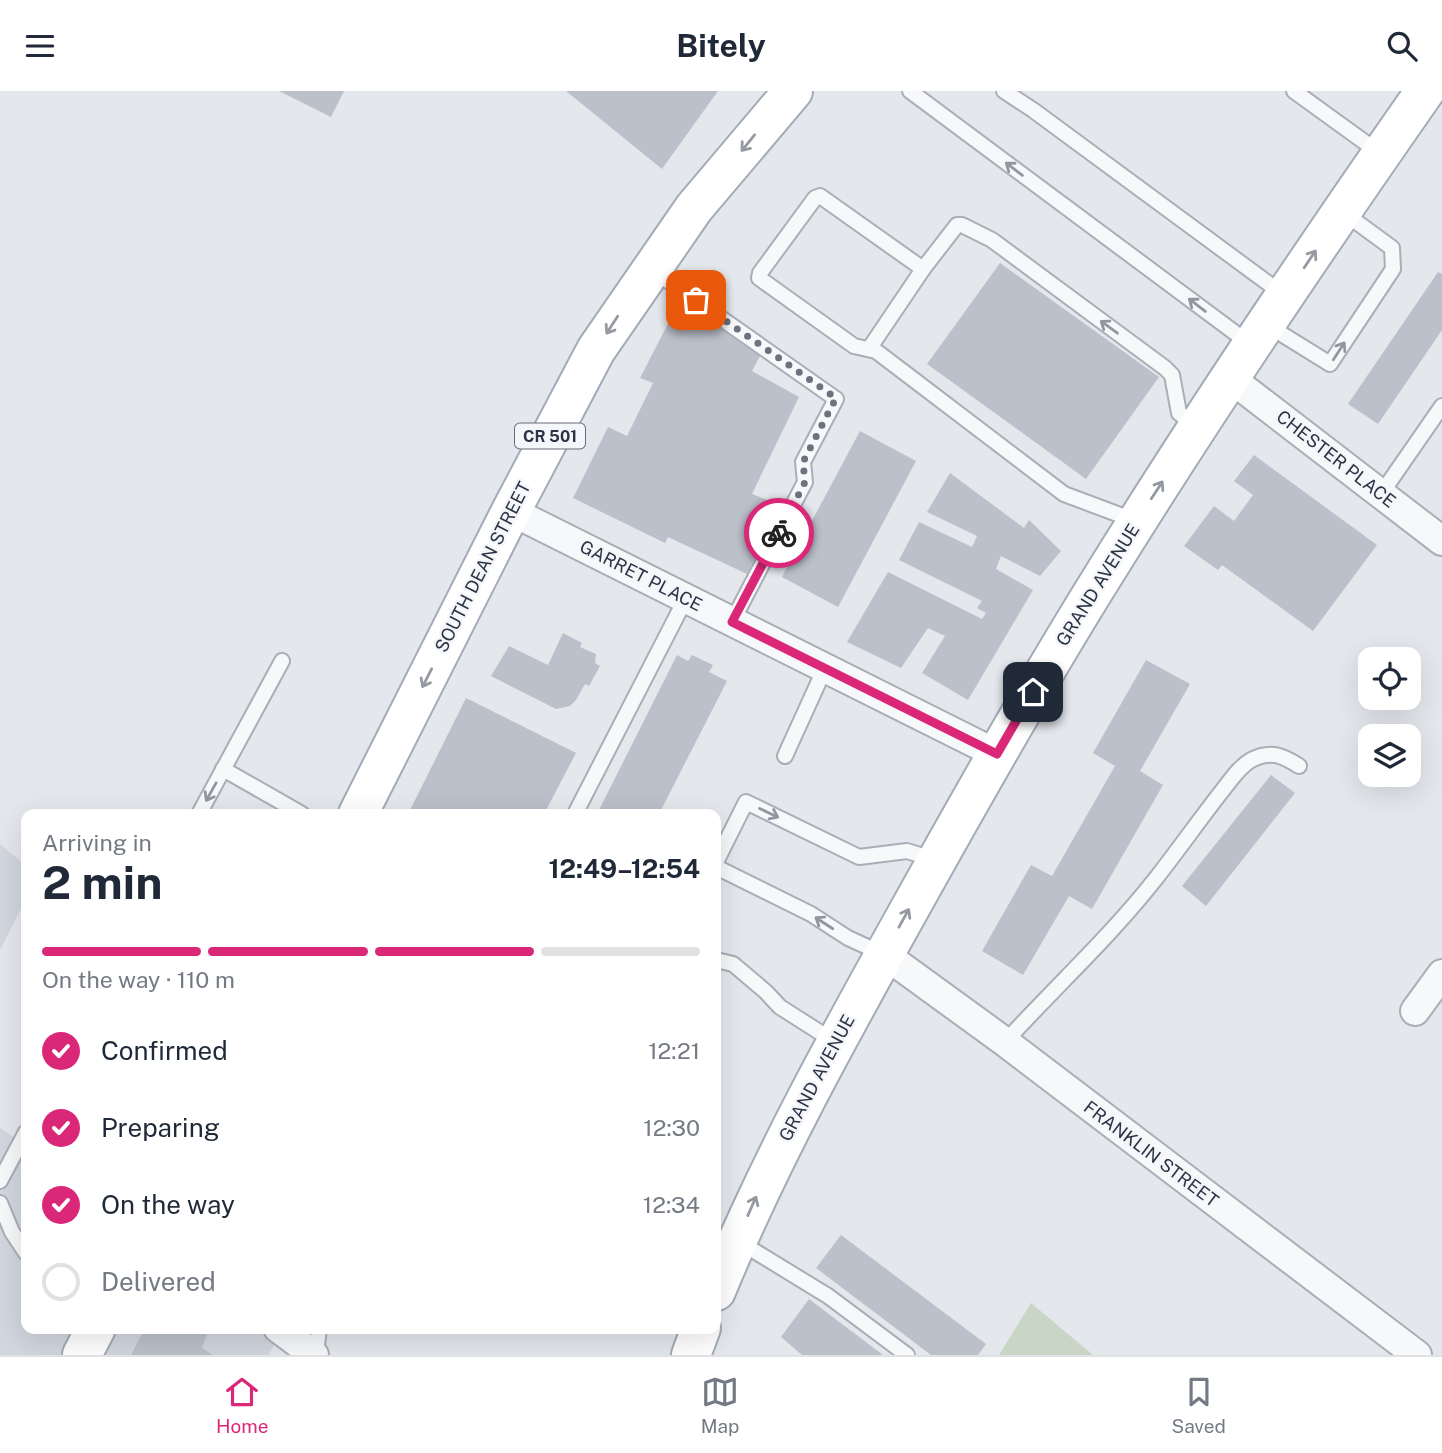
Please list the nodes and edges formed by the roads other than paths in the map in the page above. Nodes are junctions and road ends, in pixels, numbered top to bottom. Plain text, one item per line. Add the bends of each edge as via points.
1 (793, 91) edge
2 (909, 91) edge
3 (1004, 91) edge
4 (1294, 91) edge
5 (1425, 91) edge
6 (1381, 154) junction
7 (1342, 212) junction
8 (650, 268) junction
9 (923, 269) junction
10 (1267, 322) junction
11 (869, 349) junction
12 (1230, 377) junction
13 (1442, 406) edge
14 (1197, 428) junction
15 (1381, 494) junction
16 (511, 511) junction
17 (1137, 521) junction
18 (1442, 541) edge
19 (685, 598) junction
20 (732, 622) junction
21 (282, 661) dead end
22 (825, 669) junction
23 (997, 754) junction
24 (785, 756) dead end
25 (1299, 766) dead end
26 (223, 769) junction
27 (202, 809) edge
28 (293, 809) edge
29 (361, 809) edge
30 (578, 809) edge
31 (721, 852) edge
32 (936, 860) junction
33 (721, 869) edge
34 (884, 954) junction
35 (721, 961) edge
36 (1442, 974) edge
37 (1415, 1011) dead end
38 (1005, 1042) junction
39 (836, 1043) junction
40 (21, 1142) edge
41 (0, 1181) edge
42 (0, 1203) edge
43 (737, 1240) junction
44 (21, 1246) edge
45 (721, 1279) edge
46 (93, 1334) edge
47 (286, 1334) edge
48 (318, 1334) edge
49 (699, 1334) edge
50 (82, 1355) edge
51 (315, 1355) edge
52 (691, 1355) edge
53 (907, 1355) edge
54 (1417, 1355) edge

1 -> 8 main road, SOUTH DEAN STREET / CR 501
10 -> 2 lane
3 - 10 lane via 1033,110
4 - 6 lane
5 - 6 main road, GRAND AVENUE
6 - 7 main road, GRAND AVENUE
10 -> 7 main road, GRAND AVENUE
10 -> 7 lane via 1330,364 1393,269 1392,249
8 -> 16 main road, SOUTH DEAN STREET / CR 501 via 581,375
8 - 20 lane via 836,398 803,462 805,482
9 - 11 lane
9 - 11 lane via 820,196 760,273 759,278 854,346
14 -> 9 lane via 1179,413 1172,375 1166,368 992,240 957,225
10 - 12 main road, GRAND AVENUE
11 - 17 lane via 1064,494
12 - 14 main road, GRAND AVENUE
12 - 15 street, CHESTER PLACE
13 - 15 lane
17 -> 14 main road, GRAND AVENUE
15 - 18 street, CHESTER PLACE
16 - 19 street, GARRET PLACE
16 -> 29 main road, SOUTH DEAN STREET / CR 501
17 - 23 main road, GRAND AVENUE
19 - 20 street, GARRET PLACE
19 - 30 lane
20 - 22 street, GARRET PLACE
21 - 26 lane
22 - 23 street, GARRET PLACE
22 - 24 lane
23 - 32 main road, GRAND AVENUE
25 - 38 lane via 1283,755 1267,753 1248,761 1158,877
26 -> 27 lane
26 - 28 lane
31 -> 32 lane via 746,802 859,857 907,851
34 -> 32 main road, GRAND AVENUE
34 -> 33 lane
34 - 38 street, FRANKLIN STREET
34 - 39 main road, GRAND AVENUE
35 - 39 lane via 733,964 780,1007
36 - 37 street
38 - 54 street, FRANKLIN STREET
43 -> 39 main road, GRAND AVENUE
40 - 41 lane
42 - 44 lane
43 - 45 main road, GRAND AVENUE
43 - 53 lane via 828,1296
46 - 50 main road
47 - 51 street
48 - 51 lane
49 - 52 main road

